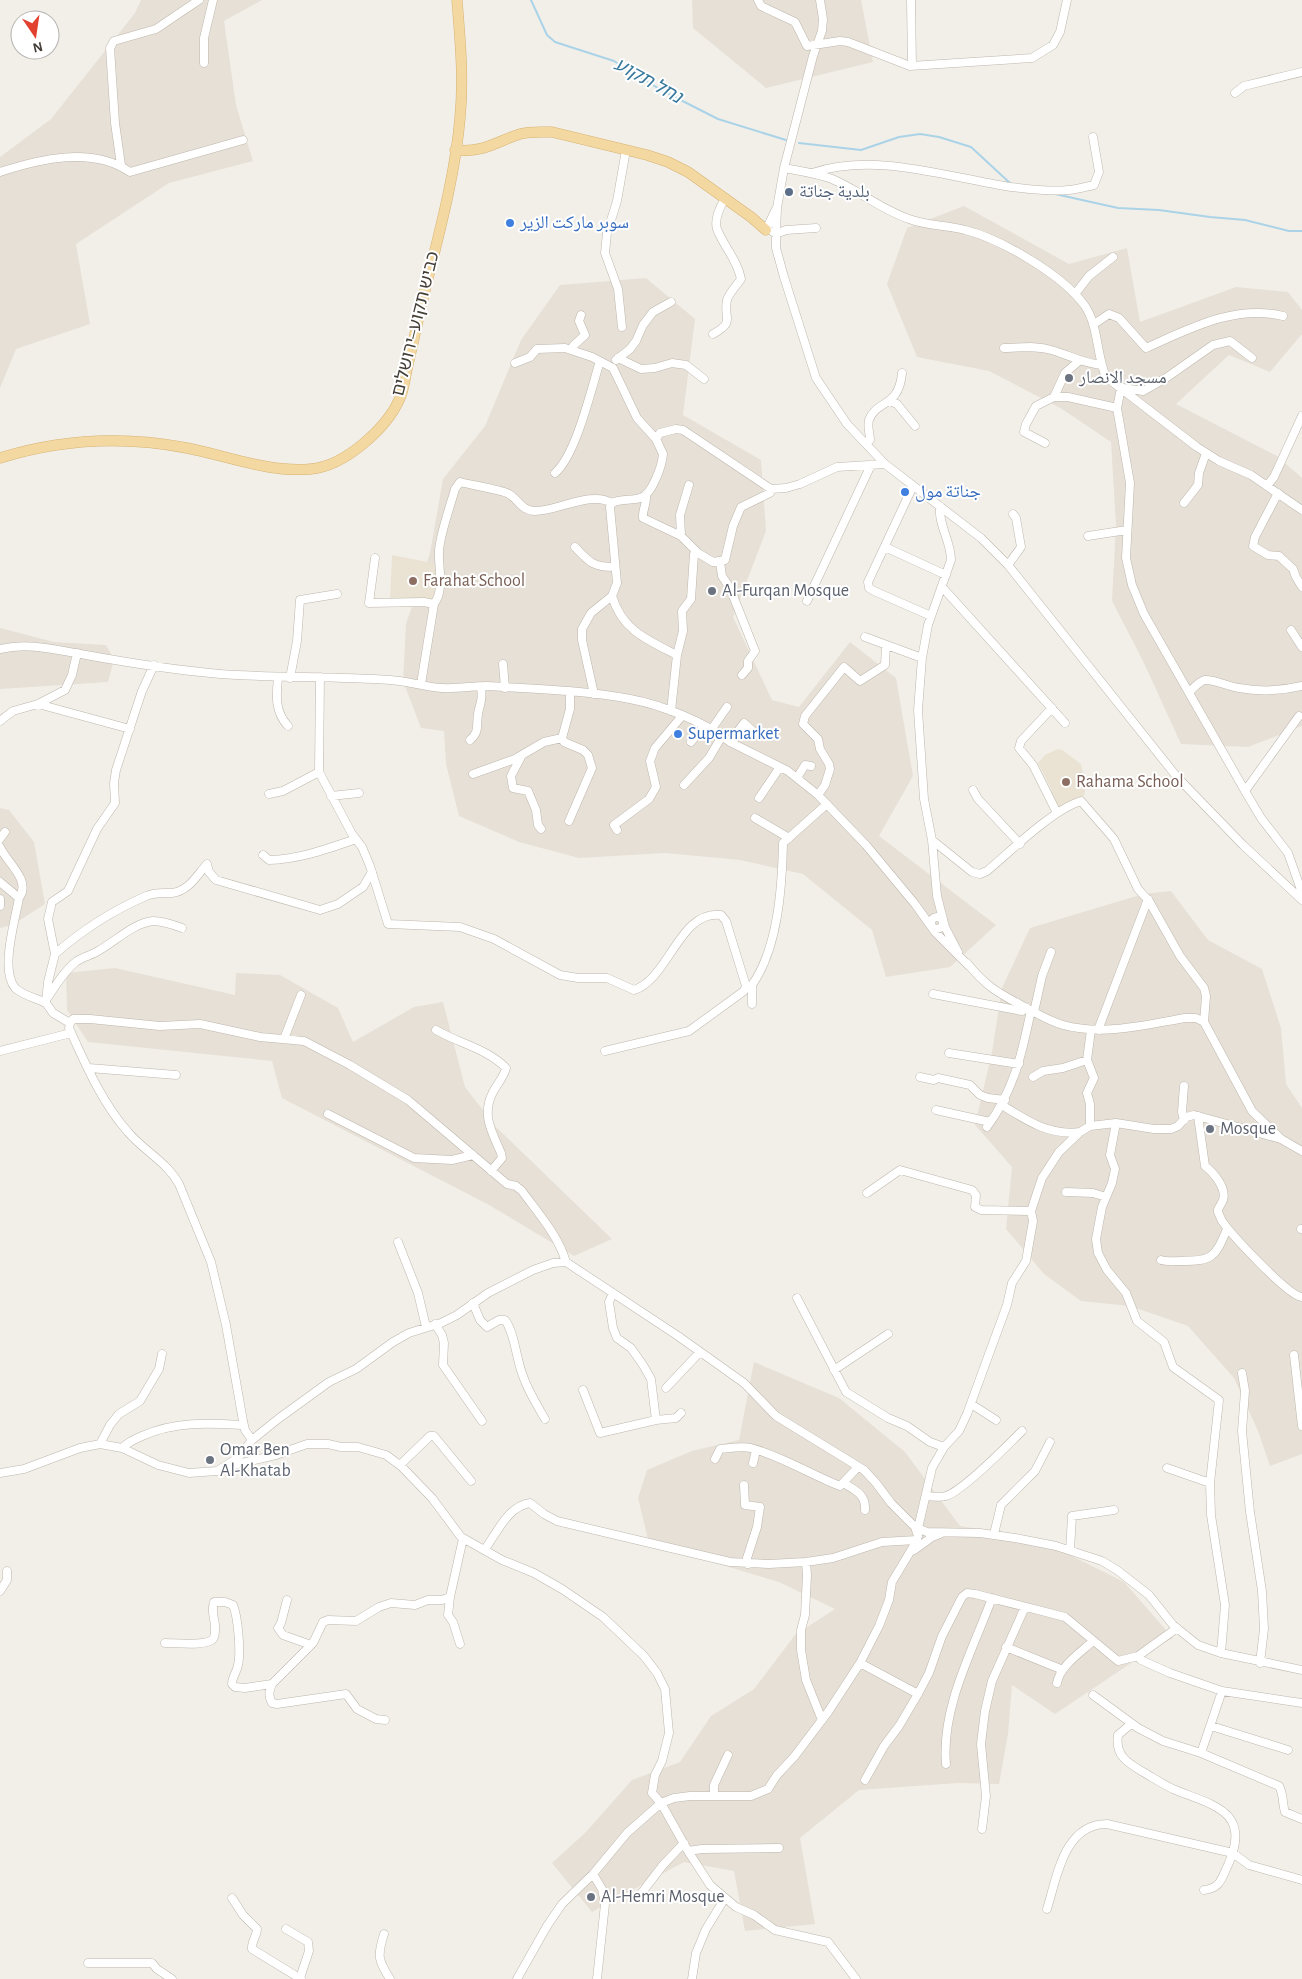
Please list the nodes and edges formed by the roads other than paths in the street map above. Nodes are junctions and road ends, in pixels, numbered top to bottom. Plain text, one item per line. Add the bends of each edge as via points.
1 (199, 0) edge
2 (213, 0) edge
3 (457, 0) edge
4 (758, 0) edge
5 (820, 0) edge
6 (911, 0) edge
7 (1067, 0) edge
8 (816, 46) junction
9 (204, 62) dead end
10 (912, 66) junction
11 (1302, 72) edge
12 (1235, 92) dead end
13 (1093, 137) dead end
14 (243, 140) dead end
15 (455, 150) junction
16 (626, 150) junction
17 (121, 165) junction
18 (784, 168) junction
19 (0, 172) edge
20 (812, 172) junction
21 (725, 199) junction
22 (751, 217) junction
23 (774, 221) junction
24 (816, 228) dead end
25 (771, 232) junction
26 (1113, 257) dead end
27 (1076, 294) junction
28 (671, 302) dead end
29 (581, 315) dead end
30 (1283, 316) dead end
31 (1094, 324) junction
32 (622, 327) dead end
33 (713, 334) dead end
34 (1004, 348) dead end
35 (572, 350) junction
36 (618, 358) junction
37 (1252, 358) dead end
38 (1079, 361) junction
39 (515, 362) dead end
40 (600, 362) junction
41 (1101, 365) junction
42 (613, 368) junction
43 (902, 373) dead end
44 (704, 379) dead end
45 (1121, 388) junction
46 (1054, 397) junction
47 (890, 401) junction
48 (1118, 408) junction
49 (1302, 416) edge
50 (915, 426) dead end
51 (656, 439) junction
52 (86, 442) junction
53 (1045, 443) dead end
54 (867, 446) junction
55 (0, 451) edge
56 (1206, 453) junction
57 (0, 458) edge
58 (885, 464) junction
59 (868, 465) junction
60 (555, 473) dead end
61 (689, 485) dead end
62 (913, 486) junction
63 (1267, 486) junction
64 (771, 489) junction
65 (1278, 494) junction
66 (646, 496) junction
67 (612, 503) junction
68 (1184, 503) dead end
69 (940, 506) junction
70 (1302, 510) edge
71 (1013, 514) dead end
72 (1127, 530) junction
73 (681, 536) junction
74 (1088, 536) dead end
75 (885, 547) junction
76 (575, 548) dead end
77 (698, 553) junction
78 (375, 558) dead end
79 (720, 562) junction
80 (1008, 565) junction
81 (615, 567) junction
82 (946, 575) junction
83 (1302, 586) edge
84 (942, 587) junction
85 (337, 594) dead end
86 (612, 596) junction
87 (807, 601) dead end
88 (434, 604) junction
89 (931, 616) junction
90 (1291, 630) dead end
91 (865, 637) dead end
92 (886, 645) junction
93 (1302, 647) edge
94 (0, 649) edge
95 (77, 653) junction
96 (677, 655) junction
97 (922, 658) junction
98 (503, 664) dead end
99 (154, 665) junction
100 (742, 675) dead end
101 (320, 677) junction
102 (278, 678) junction
103 (290, 678) junction
104 (421, 684) junction
105 (481, 686) junction
106 (1302, 686) edge
107 (505, 688) junction
108 (570, 692) junction
109 (1189, 692) junction
110 (594, 694) junction
111 (38, 704) junction
112 (727, 707) dead end
113 (1052, 708) junction
114 (671, 711) junction
115 (682, 716) junction
116 (1299, 716) dead end
117 (0, 721) edge
118 (1065, 723) dead end
119 (288, 726) dead end
120 (707, 728) junction
121 (130, 729) junction
122 (756, 734) dead end
123 (722, 736) junction
124 (562, 738) junction
125 (470, 740) dead end
126 (691, 742) dead end
127 (730, 742) junction
128 (522, 756) junction
129 (811, 766) dead end
130 (780, 767) junction
131 (319, 772) junction
132 (473, 774) dead end
133 (798, 778) junction
134 (684, 785) dead end
135 (973, 790) dead end
136 (1245, 791) junction
137 (359, 793) dead end
138 (269, 794) dead end
139 (818, 795) junction
140 (331, 796) junction
141 (759, 798) dead end
142 (827, 804) junction
143 (1057, 813) junction
144 (755, 818) dead end
145 (569, 821) dead end
146 (541, 829) dead end
147 (617, 830) dead end
148 (6, 832) dead end
149 (789, 838) junction
150 (0, 839) edge
151 (356, 839) junction
152 (932, 840) junction
153 (1020, 844) junction
154 (0, 847) edge
155 (263, 854) dead end
156 (372, 872) junction
157 (0, 882) edge
158 (937, 896) junction
159 (19, 898) junction
160 (1300, 898) edge
161 (0, 899) edge
162 (1148, 899) junction
163 (0, 906) edge
164 (934, 914) junction
165 (924, 915) junction
166 (943, 922) junction
167 (932, 927) junction
168 (182, 928) dead end
169 (1051, 952) dead end
170 (55, 954) junction
171 (969, 966) junction
172 (749, 986) junction
173 (933, 994) dead end
174 (300, 995) dead end
175 (47, 1001) junction
176 (752, 1004) dead end
177 (1031, 1010) junction
178 (1204, 1022) junction
179 (70, 1023) junction
180 (436, 1030) dead end
181 (1095, 1030) junction
182 (72, 1032) junction
183 (284, 1039) junction
184 (0, 1051) edge
185 (605, 1051) dead end
186 (949, 1054) dead end
187 (1087, 1060) junction
188 (1019, 1064) junction
189 (89, 1068) junction
190 (176, 1075) dead end
191 (920, 1077) dead end
192 (1034, 1077) dead end
193 (1184, 1086) dead end
194 (1003, 1102) junction
195 (936, 1110) dead end
196 (328, 1114) dead end
197 (1198, 1116) junction
198 (1184, 1120) junction
199 (1116, 1123) junction
200 (1090, 1126) junction
201 (1080, 1132) junction
202 (1281, 1139) junction
203 (1302, 1151) edge
204 (472, 1155) junction
205 (491, 1171) junction
206 (1066, 1192) dead end
207 (867, 1193) dead end
208 (1106, 1196) junction
209 (1031, 1211) junction
210 (1227, 1229) junction
211 (398, 1242) dead end
212 (1161, 1260) dead end
213 (566, 1262) junction
214 (613, 1293) junction
215 (1302, 1297) edge
216 (797, 1298) dead end
217 (473, 1303) junction
218 (435, 1324) junction
219 (426, 1327) junction
220 (888, 1334) dead end
221 (700, 1352) junction
222 (162, 1354) dead end
223 (1294, 1355) dead end
224 (834, 1370) junction
225 (1242, 1373) dead end
226 (666, 1388) dead end
227 (583, 1390) dead end
228 (1299, 1390) edge
229 (971, 1404) junction
230 (681, 1413) dead end
231 (544, 1419) dead end
232 (656, 1420) junction
233 (996, 1420) dead end
234 (482, 1421) dead end
235 (243, 1425) junction
236 (1302, 1426) edge
237 (1022, 1431) dead end
238 (250, 1442) junction
239 (1050, 1442) dead end
240 (100, 1444) junction
241 (944, 1446) junction
242 (122, 1448) junction
243 (756, 1450) junction
244 (715, 1459) dead end
245 (254, 1460) junction
246 (753, 1463) dead end
247 (400, 1465) junction
248 (227, 1466) junction
249 (858, 1467) junction
250 (1167, 1468) dead end
251 (0, 1473) edge
252 (471, 1481) dead end
253 (842, 1483) junction
254 (1210, 1483) junction
255 (744, 1485) dead end
256 (926, 1496) junction
257 (865, 1510) dead end
258 (1114, 1510) dead end
259 (915, 1527) junction
260 (994, 1534) junction
261 (923, 1538) junction
262 (464, 1539) junction
263 (485, 1549) junction
264 (1070, 1550) junction
265 (806, 1562) junction
266 (748, 1564) junction
267 (7, 1571) dead end
268 (0, 1591) edge
269 (450, 1597) junction
270 (992, 1598) junction
271 (287, 1600) dead end
272 (1025, 1607) junction
273 (1177, 1628) junction
274 (1093, 1641) junction
275 (165, 1643) dead end
276 (460, 1644) dead end
277 (311, 1645) junction
278 (1006, 1647) junction
279 (1221, 1653) junction
280 (1138, 1656) junction
281 (860, 1663) junction
282 (1260, 1663) junction
283 (1063, 1670) junction
284 (1302, 1670) edge
285 (272, 1684) junction
286 (1057, 1684) dead end
287 (1222, 1691) junction
288 (918, 1694) junction
289 (1093, 1694) dead end
290 (1302, 1703) edge
291 (385, 1720) dead end
292 (822, 1720) junction
293 (1131, 1724) junction
294 (1211, 1726) junction
295 (1288, 1750) dead end
296 (1201, 1753) junction
297 (728, 1755) dead end
298 (946, 1764) dead end
299 (865, 1780) dead end
300 (714, 1795) junction
301 (661, 1803) junction
302 (1302, 1819) edge
303 (982, 1829) dead end
304 (684, 1843) junction
305 (779, 1848) dead end
306 (688, 1851) junction
307 (1233, 1853) junction
308 (593, 1874) junction
309 (1302, 1880) edge
310 (1204, 1890) dead end
311 (640, 1894) dead end
312 (232, 1898) dead end
313 (725, 1898) junction
314 (1047, 1909) dead end
315 (286, 1930) dead end
316 (384, 1934) dead end
317 (88, 1963) dead end
318 (172, 1979) edge
319 (300, 1979) edge
320 (390, 1979) edge
321 (517, 1979) edge
322 (597, 1979) edge
323 (692, 1979) edge
324 (856, 1979) edge

1 - 17 street via 156,29 114,41 110,48
2 - 9 street via 204,38
3 - 15 main road, כביש תקוע–ירושלים via 462,89
4 - 8 street via 762,6 795,22 807,46
5 - 8 street via 823,19
6 - 10 street
7 - 10 street via 1060,32 1053,45 1032,58
8 - 10 street via 848,42
8 - 18 street
11 - 12 street via 1244,86
13 - 20 street via 1099,172 1094,185 1068,190 999,185 884,164 829,167
14 - 17 street via 130,172
15 - 16 main road via 478,151 521,134 552,132
15 - 52 main road, כביש תקוע–ירושלים via 400,397 382,427 357,449 336,462 314,469 288,470 151,442
16 - 21 main road via 668,162 688,172
16 - 32 street via 605,253 618,289
17 - 19 street via 67,156
18 - 20 street
18 - 23 street
20 - 27 street via 910,220 965,230 993,240 1025,256
21 - 22 main road
21 - 33 street via 716,227 732,254 741,279 728,299 728,321 724,328
22 - 23 street via 761,222
22 - 25 main road
23 - 25 street
24 - 25 street
25 - 54 street via 816,378 847,424
26 - 27 street via 1089,276
27 - 31 street
28 - 36 street via 653,312 630,349
29 - 35 street via 579,322 585,335
30 - 31 street via 1253,312 1204,322 1146,348 1119,318 1109,314
31 - 41 street
34 - 38 street via 1050,349
35 - 39 street via 534,346 530,357
35 - 40 street
36 - 42 street
36 - 44 street via 641,369 672,363 686,365
37 - 45 street via 1230,341 1213,345 1143,391
38 - 41 street
38 - 46 street via 1065,373
40 - 42 street
40 - 60 street via 578,431 562,467
41 - 45 street via 1106,377
42 - 51 street via 637,418
43 - 47 street via 901,387
45 - 48 street
45 - 56 street
46 - 48 street
46 - 53 street via 1036,406 1024,432
47 - 50 street
47 - 54 street via 869,421 870,440
48 - 72 street via 1130,483
49 - 63 street
51 - 64 street via 668,430 683,430
51 - 66 street via 664,454
52 - 55 main road via 75,437
52 - 57 main road, כביש תקוע–ירושלים via 27,450
54 - 58 street
54 - 59 street via 874,458
56 - 63 street
56 - 68 street via 1198,485
58 - 59 street
58 - 62 street
59 - 64 street via 837,467 800,484
59 - 87 street
61 - 73 street via 680,515
62 - 69 street
62 - 75 street
63 - 65 street
64 - 79 street via 770,493 741,507 725,560
65 - 70 street
65 - 83 street via 1253,546 1268,555 1279,556 1293,569
66 - 67 street
66 - 73 street via 643,518
67 - 81 street via 610,515
67 - 88 street via 604,498 535,511 524,509 509,494 460,482 455,488 439,550 440,588
69 - 80 street via 981,538
69 - 82 street via 940,521 951,550
71 - 80 street via 1021,547
72 - 74 street
72 - 109 street via 1126,558 1132,585 1144,614
73 - 77 street
75 - 82 street
75 - 89 street via 868,582 869,588
76 - 81 street via 591,564
77 - 79 street via 712,562
77 - 96 street via 693,559 691,599 682,611 683,631
78 - 88 street via 369,603
79 - 100 street via 722,576 755,651
80 - 160 street via 1177,776
81 - 86 street via 617,583
82 - 84 street
84 - 89 street
84 - 113 street
85 - 103 street via 300,600
86 - 96 street via 616,611 631,629
86 - 110 street via 591,613 582,629
88 - 104 street
89 - 97 street
90 - 93 street
91 - 92 street
92 - 97 street
92 - 139 street via 885,665 860,681 844,667 805,716 803,724 818,739 830,769
94 - 95 street via 43,646
95 - 99 street
95 - 111 street via 65,690
96 - 114 street
97 - 152 street via 918,710 920,755
98 - 107 street
99 - 102 street
99 - 121 street
101 - 103 street
101 - 104 street
101 - 131 street
102 - 103 street
102 - 119 street via 276,698 280,718
104 - 105 street via 442,688
105 - 107 street
105 - 125 street via 483,699 478,712 477,732
106 - 109 street via 1261,691 1206,680
107 - 108 street
108 - 110 street
108 - 124 street
109 - 136 street
110 - 114 street via 637,700
111 - 117 street via 13,711
111 - 121 street
112 - 120 street
113 - 118 street
113 - 143 street via 1021,741 1019,748 1033,765
114 - 115 street
115 - 120 street
115 - 147 street via 655,748 650,760 656,787 649,799 614,825
116 - 136 street
120 - 123 street
120 - 126 street
121 - 170 street via 116,770 115,803 97,829 68,891 52,902 48,919
122 - 127 street via 744,724
123 - 127 street
123 - 134 street via 709,758
124 - 128 street via 544,742
124 - 145 street via 583,750 592,768
127 - 130 street
128 - 132 street
128 - 146 street via 511,776 513,788 528,792
129 - 133 street via 806,765
130 - 133 street
130 - 141 street
131 - 138 street via 284,791
131 - 140 street
133 - 139 street
135 - 153 street
136 - 160 street via 1288,854 1301,890
137 - 140 street
139 - 142 street
140 - 151 street
142 - 149 street
142 - 165 street
143 - 153 street
143 - 162 street via 1081,801 1114,839 1138,889
144 - 149 street
148 - 150 street
149 - 172 street via 783,843 782,885 767,957 762,971
151 - 155 street via 292,859 269,860
151 - 156 street
152 - 153 street via 972,872 980,874
152 - 158 street
154 - 159 street via 18,872 22,892
156 - 170 street via 363,887 338,904 320,910 216,880 207,864 185,887 173,893 163,891 147,895 102,920
156 - 172 street via 388,924 460,927 494,939 560,975 607,978 634,990 646,983 692,925 702,917 721,915
157 - 159 street
158 - 164 street
158 - 166 street
159 - 175 street via 6,959 8,973 14,987 25,996
161 - 163 street
162 - 178 street via 1180,956 1204,988
162 - 181 street
164 - 165 street
164 - 166 street
164 - 167 street via 930,921
165 - 167 street
166 - 167 street via 940,929
166 - 171 street
167 - 171 street
168 - 175 street via 153,921 132,929 77,961 61,978
169 - 177 street
170 - 175 street
171 - 177 street via 984,983
172 - 176 street
172 - 185 street via 689,1031
173 - 177 street
174 - 183 street
175 - 179 street via 53,1013
177 - 181 street via 1062,1024
177 - 188 street
178 - 181 street via 1185,1018 1122,1029
178 - 202 street via 1252,1111
179 - 182 street
179 - 183 street via 73,1019 90,1019 160,1026 200,1024
180 - 205 street via 493,1058 506,1068 492,1094 488,1112 488,1123 502,1158
181 - 187 street
182 - 184 street
182 - 189 street
183 - 204 street via 304,1041 382,1083 408,1100
186 - 188 street
187 - 192 street via 1042,1071
187 - 200 street via 1094,1078 1087,1093
188 - 194 street
189 - 190 street
189 - 235 street via 105,1101 128,1132 173,1172 179,1184 211,1262 226,1325
191 - 194 street via 970,1085 980,1095
193 - 198 street
194 - 195 street via 989,1124
194 - 201 street via 1021,1118 1050,1130
196 - 204 street via 414,1158 452,1160
197 - 198 street
197 - 202 street
197 - 210 street via 1202,1155 1205,1166 1216,1175 1224,1195 1218,1212
198 - 199 street via 1171,1129
199 - 200 street
199 - 208 street via 1110,1155 1115,1169
200 - 201 street
201 - 209 street via 1060,1152 1042,1178
202 - 203 street
204 - 205 street
205 - 213 street via 522,1191 553,1234
206 - 208 street
207 - 209 street via 900,1170 972,1190 976,1195 975,1207 981,1210
208 - 254 street via 1096,1239 1098,1253 1107,1270 1126,1293 1137,1321 1164,1342 1173,1368 1219,1400
209 - 229 street via 1033,1221 1026,1260 1012,1283
210 - 212 street via 1220,1247 1205,1260
210 - 215 street via 1285,1288
211 - 219 street via 418,1292
213 - 214 street
213 - 217 street via 534,1270
214 - 221 street
214 - 232 street via 609,1302 613,1328 617,1338 631,1348 651,1379
216 - 224 street
217 - 218 street via 457,1315
217 - 231 street via 484,1325 487,1327 505,1320 512,1330 523,1379
218 - 219 street
218 - 234 street via 444,1342 443,1365
219 - 238 street via 393,1342 329,1382
220 - 224 street
221 - 226 street
221 - 249 street via 744,1383 776,1416
222 - 240 street via 159,1369 140,1401 119,1414
223 - 228 street
224 - 241 street via 846,1392 930,1442
225 - 282 street via 1245,1391 1242,1431 1262,1591 1264,1629
227 - 232 street via 600,1433
228 - 236 street
229 - 233 street
229 - 241 street via 959,1430
230 - 232 street via 676,1418
235 - 238 street
235 - 242 street via 192,1424 159,1428
237 - 256 street via 956,1491 945,1497
238 - 245 street via 249,1457
238 - 248 street
239 - 260 street via 1035,1471 1001,1505
240 - 242 street
240 - 251 street via 80,1448 24,1470
241 - 256 street via 932,1468
242 - 248 street via 158,1465 189,1473 217,1472
243 - 244 street via 720,1450
243 - 246 street
243 - 253 street via 840,1486
245 - 247 street via 307,1444 328,1444 373,1450
245 - 248 street
247 - 252 street via 430,1436 434,1436
247 - 262 street via 432,1498
249 - 253 street
249 - 259 street
250 - 254 street
253 - 257 street via 858,1491 866,1502
254 - 279 street via 1211,1515 1225,1604
255 - 266 street via 745,1505 760,1507 758,1527 746,1558
256 - 259 street via 919,1524
258 - 264 street via 1072,1516
259 - 261 street
260 - 261 street via 947,1531
260 - 264 street
261 - 265 street via 882,1542 832,1558
261 - 281 street via 892,1582 879,1626
262 - 263 street
262 - 269 street
263 - 266 street via 508,1516 523,1504 530,1503 557,1521
263 - 301 street via 562,1589 603,1616 657,1673 665,1689 669,1733 652,1793
264 - 273 street via 1117,1570 1149,1595
265 - 266 street
265 - 292 street via 806,1616 801,1630 801,1650 806,1680
267 - 268 street via 7,1580
269 - 276 street via 448,1615
269 - 277 street via 415,1605 390,1603 356,1621 322,1622
270 - 272 street
270 - 288 street via 967,1593 962,1597
270 - 298 street via 959,1684 944,1745
271 - 277 street via 278,1628 283,1635
272 - 274 street via 1065,1617
272 - 278 street
273 - 279 street via 1198,1645
273 - 280 street
274 - 280 street via 1118,1661
274 - 283 street
275 - 285 street via 212,1640 215,1636 214,1602 233,1605 238,1665 232,1684 245,1688
277 - 285 street
278 - 283 street
278 - 303 street via 992,1681 980,1744 986,1796
279 - 282 street
280 - 287 street via 1170,1673
281 - 288 street
281 - 292 street
282 - 284 street
283 - 286 street via 1058,1675
285 - 291 street via 268,1692 272,1703 346,1694 357,1709
287 - 290 street
287 - 294 street
288 - 299 street
289 - 293 street
292 - 300 street via 768,1789 751,1796
293 - 296 street via 1163,1741
293 - 307 street via 1118,1734 1119,1754 1126,1762 1170,1788 1222,1809 1234,1826
294 - 295 street
294 - 296 street
296 - 302 street via 1278,1786 1286,1812
297 - 300 street via 714,1785
300 - 301 street via 674,1798
301 - 304 street
301 - 308 street via 627,1833
304 - 306 street
304 - 311 street
305 - 306 street
306 - 313 street via 710,1885
307 - 309 street via 1249,1865
307 - 310 street via 1219,1884 1214,1889
307 - 314 street via 1096,1824 1083,1831 1065,1852
308 - 321 street via 562,1904
308 - 322 street via 602,1889 605,1904
312 - 319 street via 242,1915 257,1929 252,1949
313 - 323 street via 706,1928 696,1953
313 - 324 street via 775,1930 828,1942
315 - 319 street via 308,1942 309,1951
316 - 320 street via 378,1952
317 - 318 street via 152,1963

